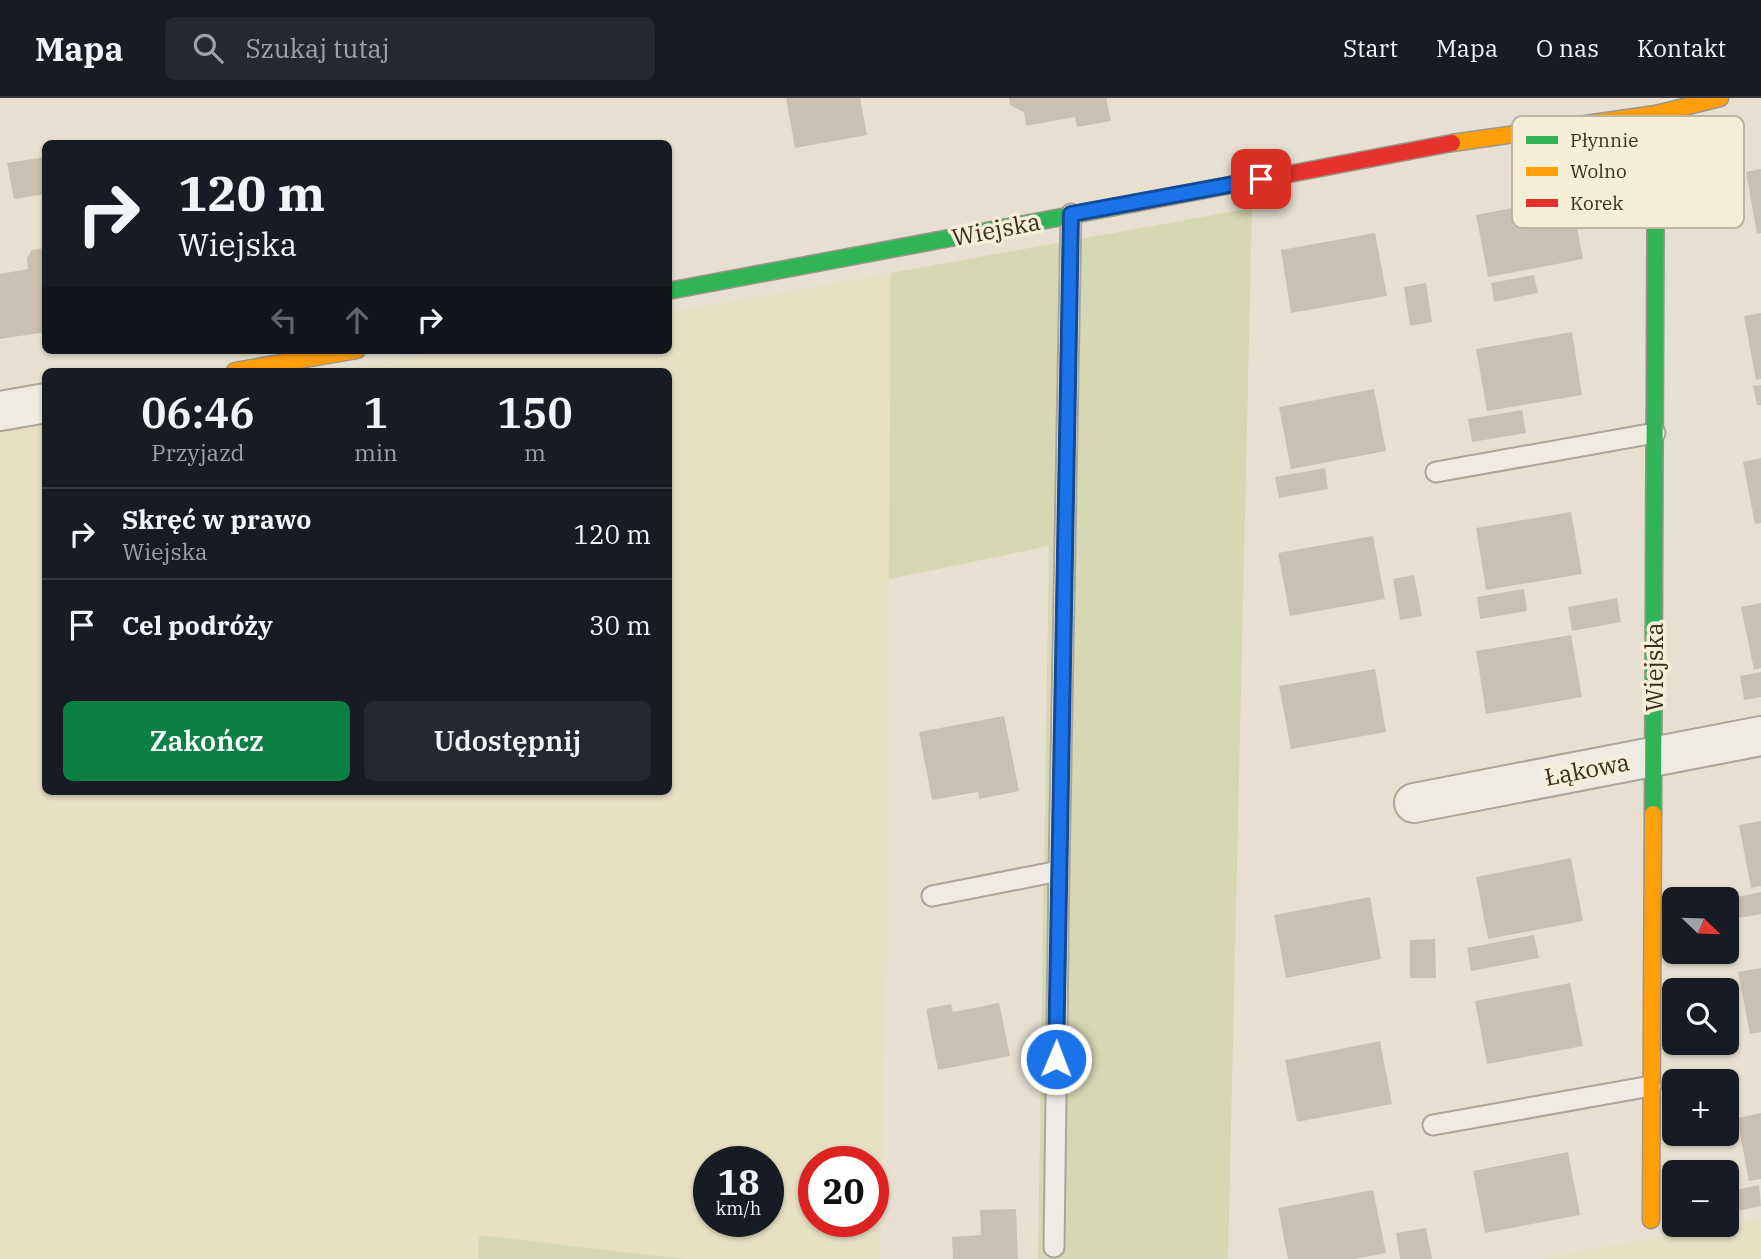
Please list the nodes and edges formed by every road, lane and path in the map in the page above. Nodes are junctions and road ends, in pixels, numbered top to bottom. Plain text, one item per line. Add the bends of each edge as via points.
1 (1720, 98) edge
2 (1656, 114) joint
3 (1641, 116) edge
4 (1512, 133) edge
5 (1071, 214) junction
6 (1656, 228) edge
7 (672, 290) edge
8 (334, 354) edge
9 (252, 368) edge
10 (42, 403) edge
11 (0, 411) edge
12 (1655, 433) junction
13 (1436, 472) dead end
14 (1761, 736) edge
15 (1653, 757) junction
16 (1414, 803) dead end
17 (1059, 871) junction
18 (932, 896) dead end
19 (1651, 1086) junction
20 (1433, 1125) dead end
21 (1651, 1220) dead end
22 (1054, 1247) dead end

1 - 2 street, Wiejska
2 - 3 street, Wiejska
4 - 5 street, Wiejska
5 - 7 street, Wiejska
5 - 17 lane
6 - 12 street, Wiejska
8 - 9 street
10 - 11 street
12 - 13 lane
12 - 15 street, Wiejska
14 - 15 street, Łąkowa
15 - 16 street, Łąkowa
15 - 19 street, Wiejska
17 - 18 lane
17 - 22 lane
19 - 20 lane
19 - 21 street, Wiejska

